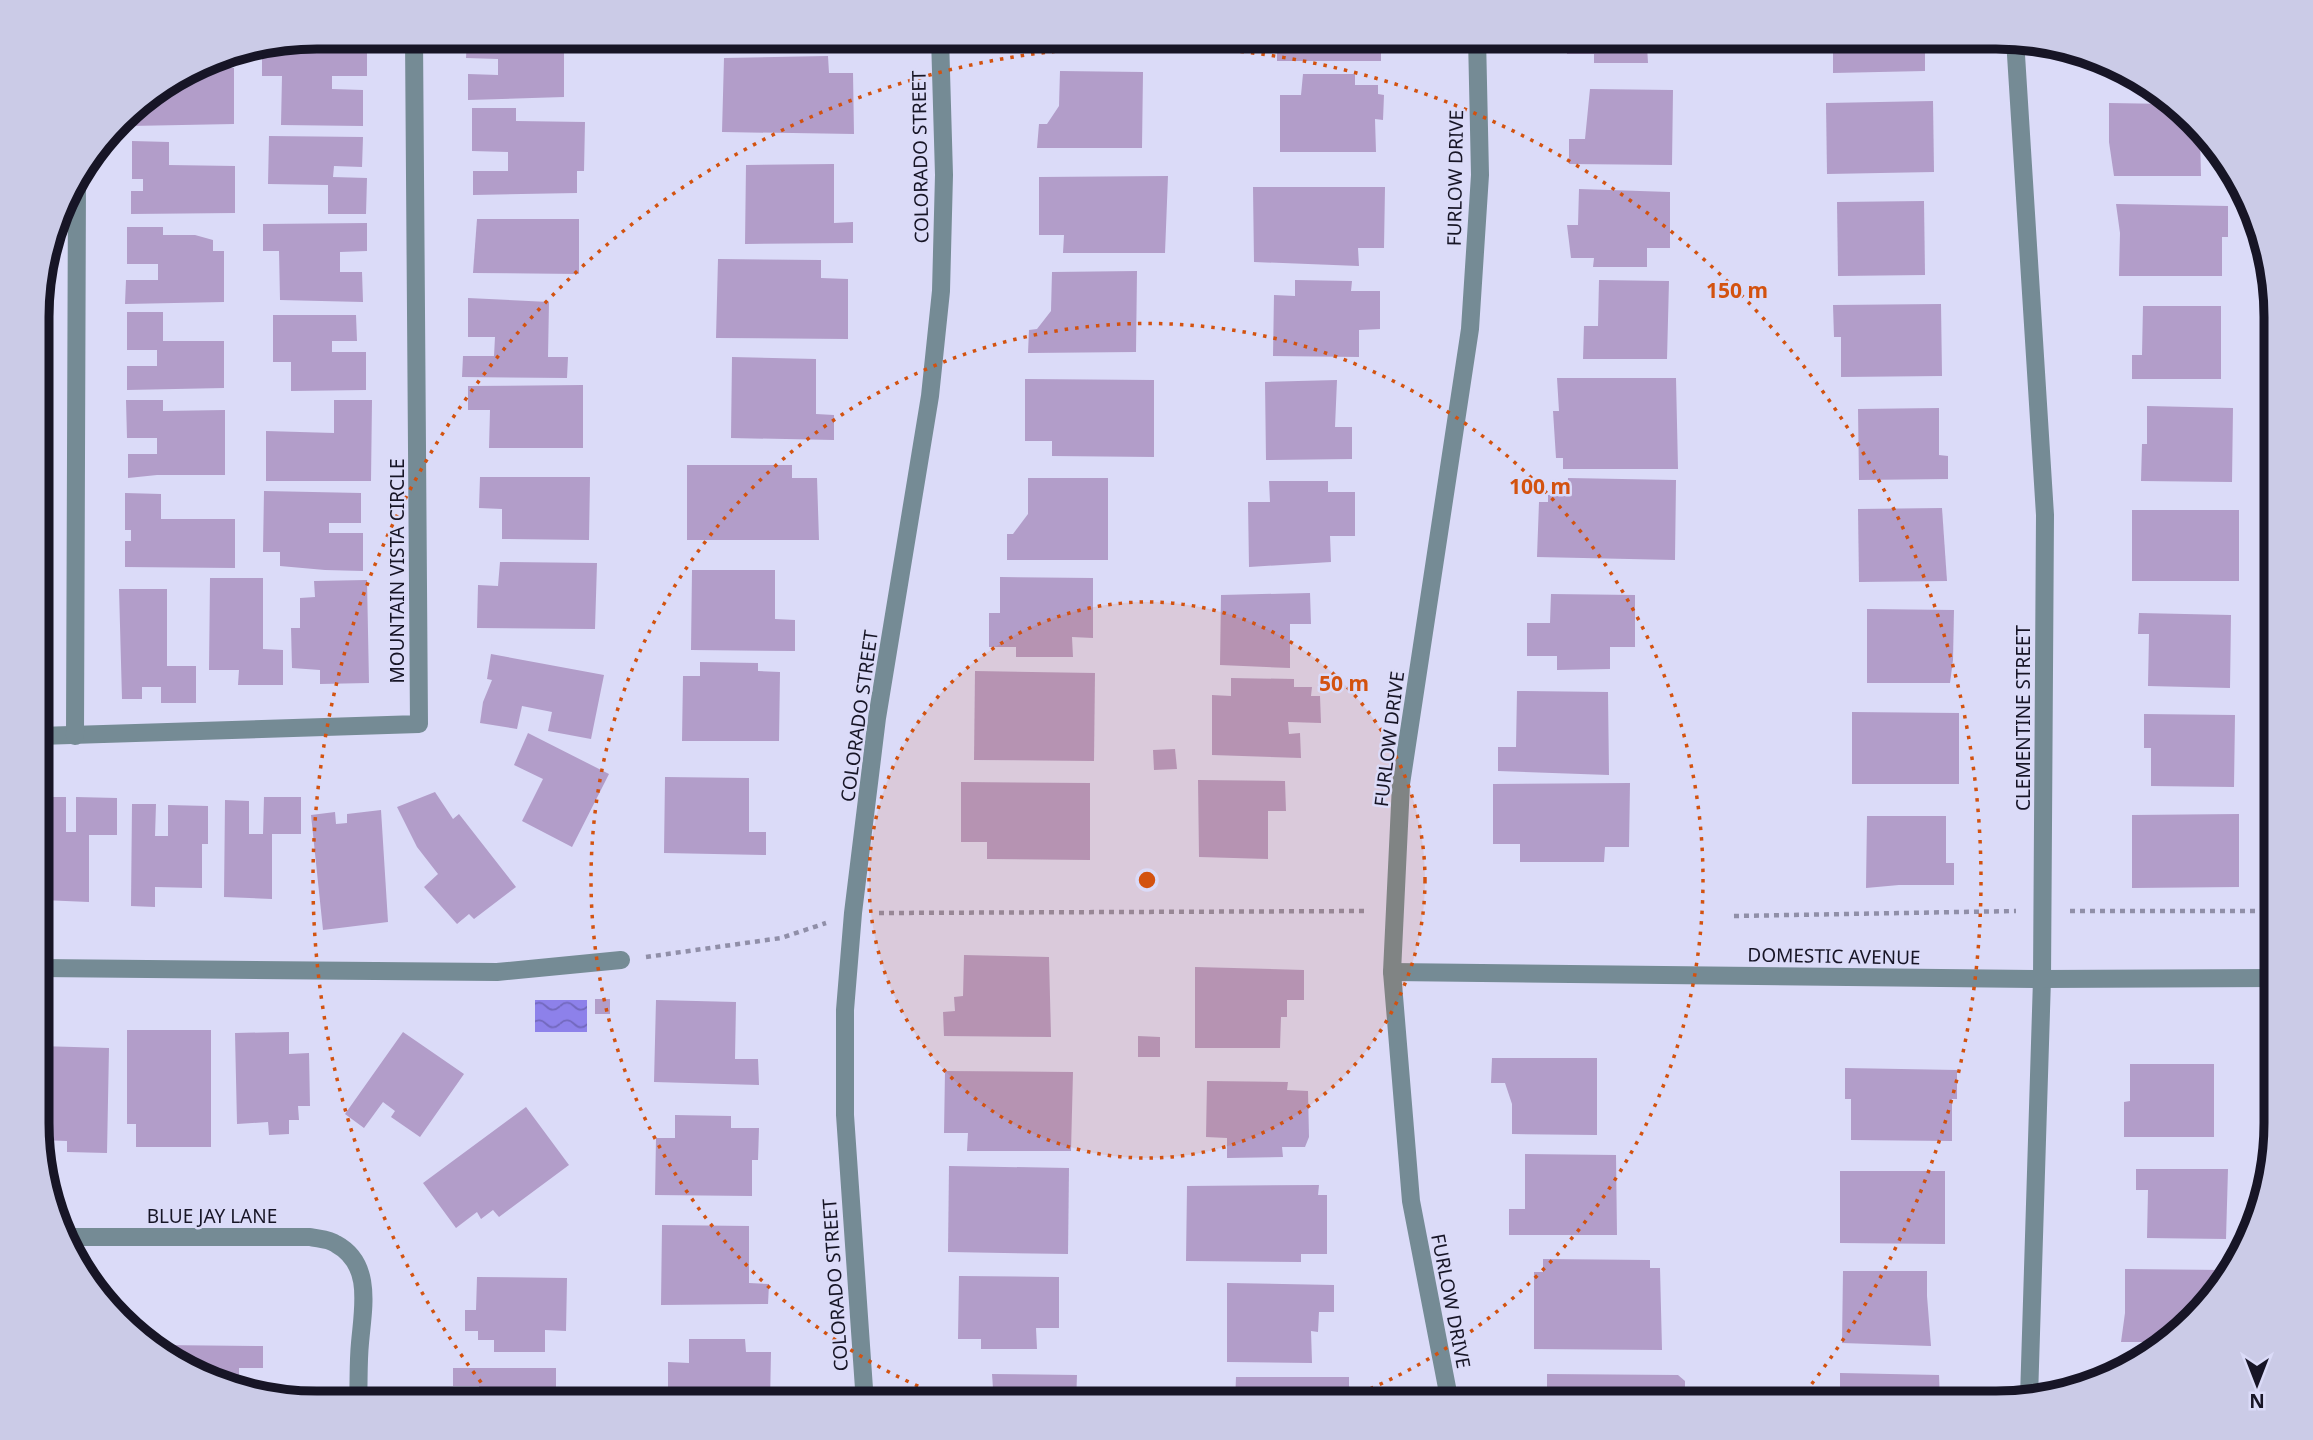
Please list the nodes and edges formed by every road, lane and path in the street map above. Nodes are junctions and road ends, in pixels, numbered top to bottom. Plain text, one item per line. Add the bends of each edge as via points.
1 (414, 49) edge
2 (940, 49) edge
3 (1477, 49) edge
4 (2016, 50) edge
5 (77, 199) edge
6 (49, 736) edge
7 (75, 736) junction
8 (1396, 911) junction
9 (2043, 911) junction
10 (2264, 911) edge
11 (853, 913) junction
12 (1734, 916) dead end
13 (621, 960) joint
14 (49, 968) edge
15 (1392, 972) junction
16 (2264, 978) edge
17 (2042, 979) junction
18 (75, 1237) edge
19 (2029, 1389) edge
20 (358, 1391) edge
21 (864, 1391) edge
22 (1448, 1391) edge

1 - 7 street, MOUNTAIN VISTA CIRCLE via 419,724
2 - 11 street, COLORADO STREET via 942,291 930,396 877,718
3 - 8 street, FURLOW DRIVE via 1480,175 1469,329 1401,784
4 - 9 street, CLEMENTINE STREET via 2045,515
5 - 7 street
6 - 7 street, MOUNTAIN VISTA CIRCLE
8 - 11 path
8 - 15 street, FURLOW DRIVE
9 - 10 path
9 - 12 path
9 - 17 street, CLEMENTINE STREET
11 - 13 path via 781,939
11 - 21 street, COLORADO STREET via 845,1010 845,1115
13 - 14 street via 496,972
15 - 17 street, DOMESTIC AVENUE
15 - 22 street, FURLOW DRIVE via 1410,1201
16 - 17 street, DOMESTIC AVENUE
17 - 19 street, CLEMENTINE STREET
18 - 20 street, BLUE JAY LANE via 310,1237 334,1242 351,1254 365,1286

